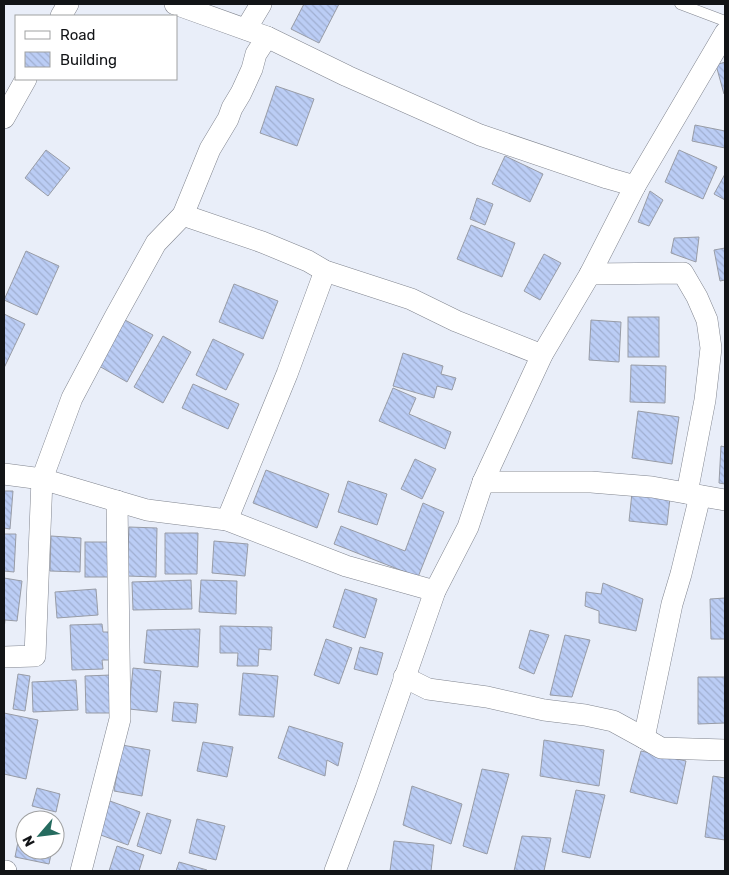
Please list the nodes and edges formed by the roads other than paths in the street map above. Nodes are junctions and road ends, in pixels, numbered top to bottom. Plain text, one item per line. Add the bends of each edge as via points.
1 (68, 4) edge
2 (175, 4) edge
3 (261, 4) edge
4 (680, 4) edge
5 (62, 15) edge
6 (725, 21) edge
7 (246, 29) junction
8 (725, 33) edge
9 (268, 37) junction
10 (25, 80) edge
11 (4, 118) edge
12 (635, 186) junction
13 (183, 215) junction
14 (325, 271) junction
15 (590, 274) junction
16 (542, 355) junction
17 (4, 474) edge
18 (42, 479) junction
19 (483, 482) junction
20 (694, 494) junction
21 (725, 500) edge
22 (117, 501) junction
23 (227, 520) junction
24 (435, 591) junction
25 (4, 657) edge
26 (404, 677) junction
27 (644, 738) junction
28 (725, 750) edge
29 (81, 871) edge
30 (335, 871) edge

1 - 5 street
2 - 7 street
3 - 7 street
4 - 6 lane
7 - 9 street
8 - 12 street
9 - 12 street via 480,135
9 - 13 street via 256,54 241,93 210,149
10 - 11 street
12 - 15 street
13 - 14 street via 262,242
13 - 18 street via 156,243 93,357 72,398
14 - 16 street via 411,299 456,321
14 - 23 street
15 - 16 street
15 - 20 street via 683,273 697,297 706,320 711,348
16 - 19 street
17 - 18 street
18 - 22 street
18 - 25 street via 35,656
19 - 20 street via 592,482
19 - 24 street via 468,527
20 - 21 street
20 - 27 street via 681,574
22 - 23 street via 147,510
22 - 29 street via 120,719
23 - 24 street via 346,566
24 - 26 street
26 - 27 street via 428,689 613,721
26 - 30 street
27 - 28 street via 661,748

